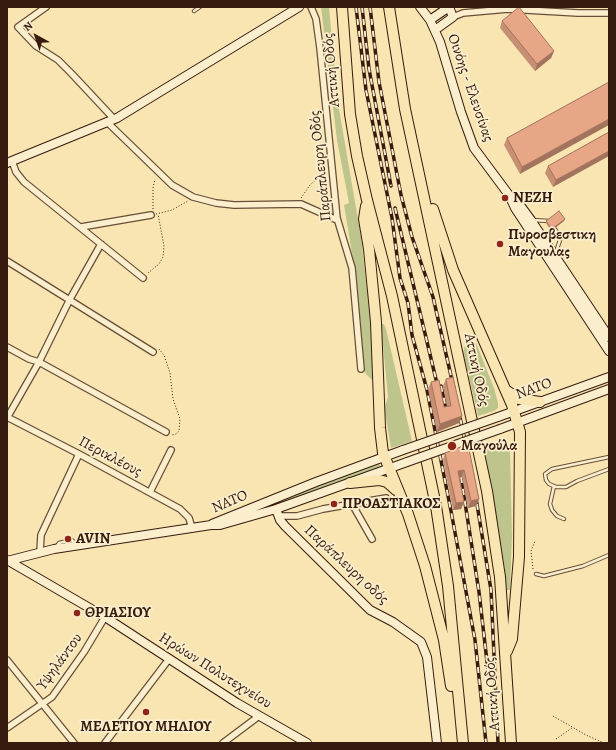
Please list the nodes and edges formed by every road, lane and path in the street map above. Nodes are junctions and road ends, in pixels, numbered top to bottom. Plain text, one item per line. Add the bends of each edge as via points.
1 (46, 7) edge
2 (200, 7) edge
3 (300, 7) edge
4 (311, 7) edge
5 (342, 7) edge
6 (389, 7) edge
7 (420, 7) edge
8 (449, 7) edge
9 (194, 10) dead end
10 (609, 13) edge
11 (453, 17) junction
12 (430, 20) junction
13 (435, 30) junction
14 (111, 120) junction
15 (412, 144) junction
16 (9, 162) edge
17 (332, 168) junction
18 (158, 172) junction
19 (509, 195) junction
20 (193, 197) junction
21 (367, 200) junction
22 (298, 204) junction
23 (158, 213) junction
24 (151, 215) junction
25 (337, 220) junction
26 (531, 220) junction
27 (81, 227) junction
28 (101, 244) junction
29 (555, 254) junction
30 (7, 261) edge
31 (143, 278) joint
32 (70, 299) junction
33 (609, 337) edge
34 (7, 347) edge
35 (154, 352) joint
36 (609, 352) edge
37 (39, 362) junction
38 (361, 369) dead end
39 (607, 377) edge
40 (504, 386) junction
41 (609, 389) edge
42 (540, 402) junction
43 (514, 411) junction
44 (7, 417) edge
45 (518, 423) junction
46 (166, 432) joint
47 (171, 450) dead end
48 (79, 454) junction
49 (384, 456) junction
50 (609, 458) edge
51 (389, 469) junction
52 (609, 469) edge
53 (350, 483) junction
54 (554, 486) junction
55 (150, 492) junction
56 (398, 492) junction
57 (386, 498) dead end
58 (352, 504) junction
59 (277, 512) junction
60 (564, 519) dead end
61 (211, 525) junction
62 (192, 528) junction
63 (372, 539) dead end
64 (535, 541) dead end
65 (40, 552) junction
66 (609, 555) edge
67 (7, 560) edge
68 (536, 574) joint
69 (105, 617) junction
70 (506, 654) junction
71 (169, 659) junction
72 (7, 660) edge
73 (44, 703) junction
74 (259, 716) junction
75 (553, 716) dead end
76 (461, 722) junction
77 (572, 727) junction
78 (7, 728) edge
79 (556, 739) dead end
80 (74, 743) edge
81 (105, 743) edge
82 (223, 743) edge
83 (307, 743) edge
84 (437, 743) edge
85 (463, 743) edge
86 (511, 743) edge
87 (604, 743) edge

1 - 14 street via 18,27 36,46 58,60
2 - 9 lane
3 - 14 main road
4 - 17 street, Παράπλευρη Οδός via 316,19 320,48
5 - 21 highway, Αττική Οδός via 350,114
6 - 15 highway, Αττική Οδός
7 - 12 main road, Οινόης - Ελευσίνας
8 - 11 main road
8 - 12 main road
10 - 11 street via 508,9 463,13
11 - 13 main road
12 - 13 main road, Οινόης - Ελευσίνας
13 - 19 main road, Οινόης - Ελευσίνας via 474,148
14 - 16 main road
14 - 18 street
15 - 40 highway via 453,270
15 - 70 highway, Αττική Οδός via 487,491 500,577
16 - 27 street via 24,182
17 - 22 path via 310,185
17 - 25 street, Παράπλευρη Οδός
18 - 20 street via 172,185
18 - 24 path via 153,188
19 - 26 main road, Οινόης - Ελευσίνας
19 - 36 main road, Οινόης - Ελευσίνας
20 - 22 street via 234,205
20 - 23 path via 172,210
21 - 49 highway via 364,219 376,322 380,428
21 - 76 highway, Αττική Οδός via 392,296 436,506 448,586
22 - 25 street
23 - 24 path
23 - 31 path via 164,246 163,257
24 - 27 street
25 - 38 street, Παράπλευρη Οδός via 352,268
26 - 29 main road, Οινόης - Ελευσίνας
26 - 29 lane via 549,221 561,237
27 - 28 street
28 - 31 street
28 - 32 street
29 - 33 main road, Οινόης - Ελευσίνας
30 - 32 street
32 - 35 street
32 - 37 street
34 - 37 street
35 - 46 path via 158,348 164,355 180,419 176,434
37 - 44 street
37 - 46 street
39 - 42 main road, ΝΑΤΟ
40 - 42 highway via 519,400
40 - 43 highway
41 - 45 main road, ΝΑΤΟ
42 - 43 main road, ΝΑΤΟ
43 - 45 highway
43 - 49 main road, ΝΑΤΟ, bridge
44 - 48 street, Περικλέους
45 - 51 main road, ΝΑΤΟ, bridge
45 - 70 highway via 519,557 512,639
47 - 55 street
48 - 55 street, Περικλέους
48 - 65 street via 41,535
49 - 51 highway
49 - 61 main road, ΝΑΤΟ
50 - 54 lane via 552,469 546,474 546,480
51 - 53 main road, ΝΑΤΟ
51 - 56 highway
52 - 54 lane via 566,487
53 - 56 highway via 379,480 393,486
53 - 59 main road, ΝΑΤΟ
54 - 60 lane via 550,504 557,516
55 - 62 street, Περικλέους via 185,514
56 - 76 highway via 425,566
57 - 58 street
58 - 59 street via 296,516
58 - 63 street
59 - 61 main road, ΝΑΤΟ
59 - 84 main road, Παράπλευρη οδός via 280,520 295,536 370,610 393,622 421,642 427,657
61 - 62 main road
62 - 65 main road
64 - 68 path via 531,551 532,569
65 - 67 main road
66 - 68 lane via 582,566 544,576
67 - 69 main road, Ηρώων Πολυτεχνείου
69 - 71 main road, Ηρώων Πολυτεχνείου
69 - 73 street, Υψηλάντου via 84,652 52,697
70 - 86 highway, Αττική Οδός
71 - 74 main road, Ηρώων Πολυτεχνείου
71 - 81 street
72 - 73 street
73 - 78 street, Υψηλάντου
73 - 80 street
74 - 82 street
74 - 83 main road, Ηρώων Πολυτεχνείου
75 - 77 path
76 - 85 highway, Αττική Οδός
77 - 79 path
77 - 87 path

